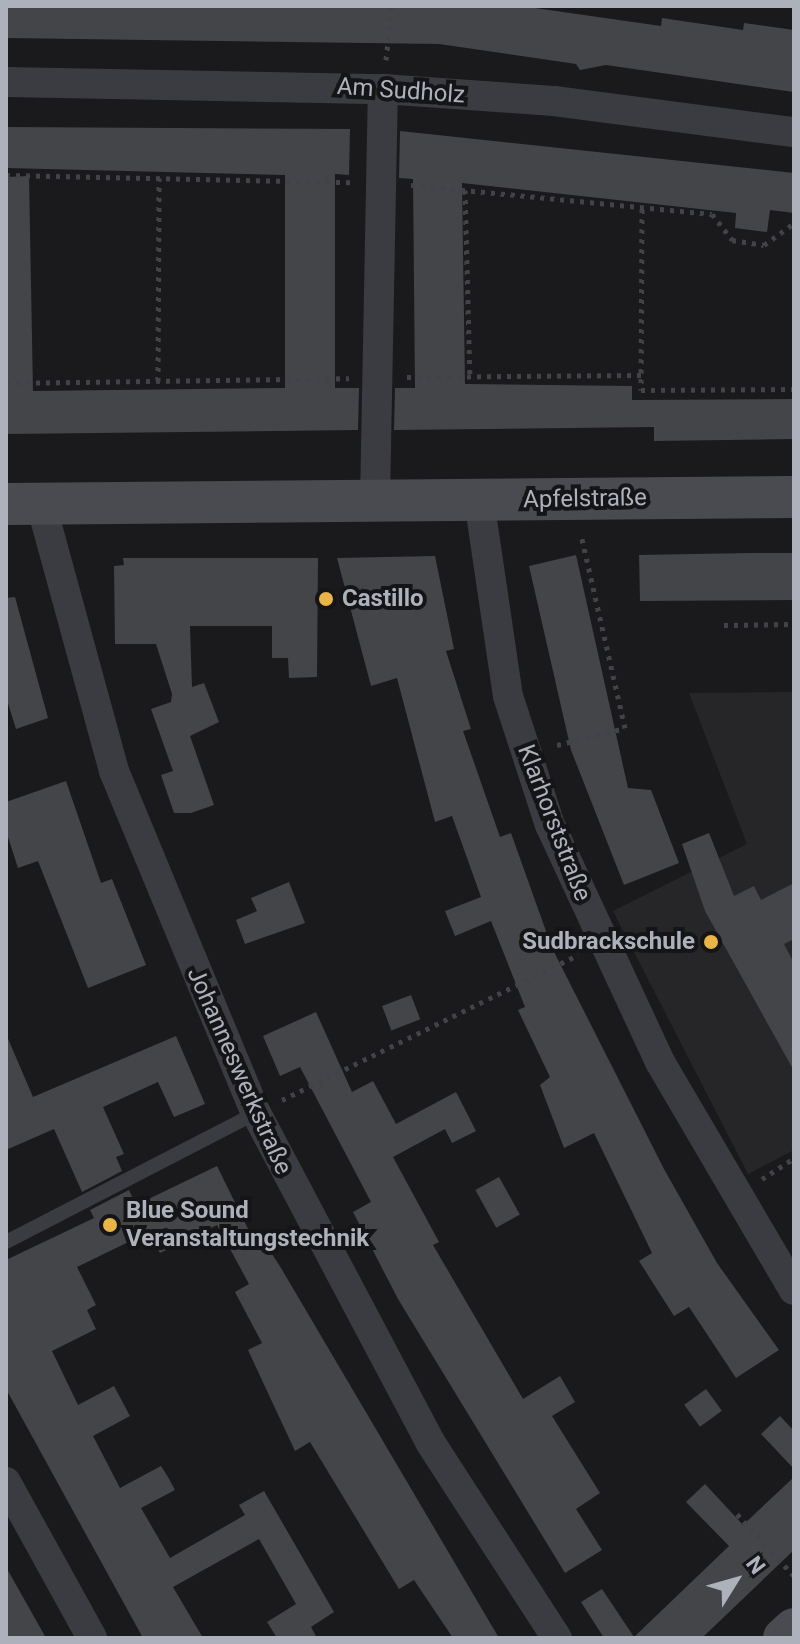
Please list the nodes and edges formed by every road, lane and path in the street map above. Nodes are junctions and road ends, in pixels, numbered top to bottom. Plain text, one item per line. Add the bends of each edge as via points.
1 (392, 6) edge
2 (6, 82) edge
3 (383, 89) junction
4 (794, 132) edge
5 (6, 175) edge
6 (159, 178) junction
7 (376, 183) junction
8 (465, 190) junction
9 (642, 209) junction
10 (794, 223) edge
11 (641, 375) junction
12 (376, 377) junction
13 (470, 377) junction
14 (158, 381) junction
15 (6, 383) edge
16 (794, 389) edge
17 (794, 497) edge
18 (582, 499) junction
19 (375, 500) junction
20 (479, 500) junction
21 (23, 504) edge
22 (794, 624) edge
23 (724, 625) dead end
24 (525, 754) junction
25 (599, 938) junction
26 (256, 1113) junction
27 (6, 1242) edge
28 (794, 1290) edge
29 (6, 1482) edge
30 (737, 1514) dead end
31 (794, 1576) edge
32 (794, 1629) edge
33 (92, 1638) edge
34 (557, 1638) edge
35 (784, 1638) edge

1 - 3 path
2 - 3 street, Am Sudholz
3 - 4 street, Am Sudholz via 554,101
3 - 7 street
5 - 6 path
6 - 7 path
6 - 14 path
7 - 8 path
7 - 12 street
8 - 9 path
8 - 13 path
9 - 10 path via 712,214 732,240 764,245
9 - 11 path
11 - 13 path
11 - 16 path via 641,390
12 - 13 path
12 - 14 path
12 - 19 street
14 - 15 path
17 - 18 street, Apfelstraße
18 - 20 street, Apfelstraße
18 - 24 path via 581,542 625,728
19 - 20 street, Apfelstraße
19 - 21 street, Apfelstraße
20 - 24 street, Klarhorststraße via 494,630
21 - 26 street, Johanneswerkstraße via 114,771
22 - 23 path
24 - 25 street, Klarhorststraße
25 - 26 path via 575,957
25 - 28 street, Klarhorststraße via 701,1141
26 - 27 lane
26 - 34 street, Johanneswerkstraße via 422,1429
29 - 33 street
30 - 31 path
32 - 35 street

